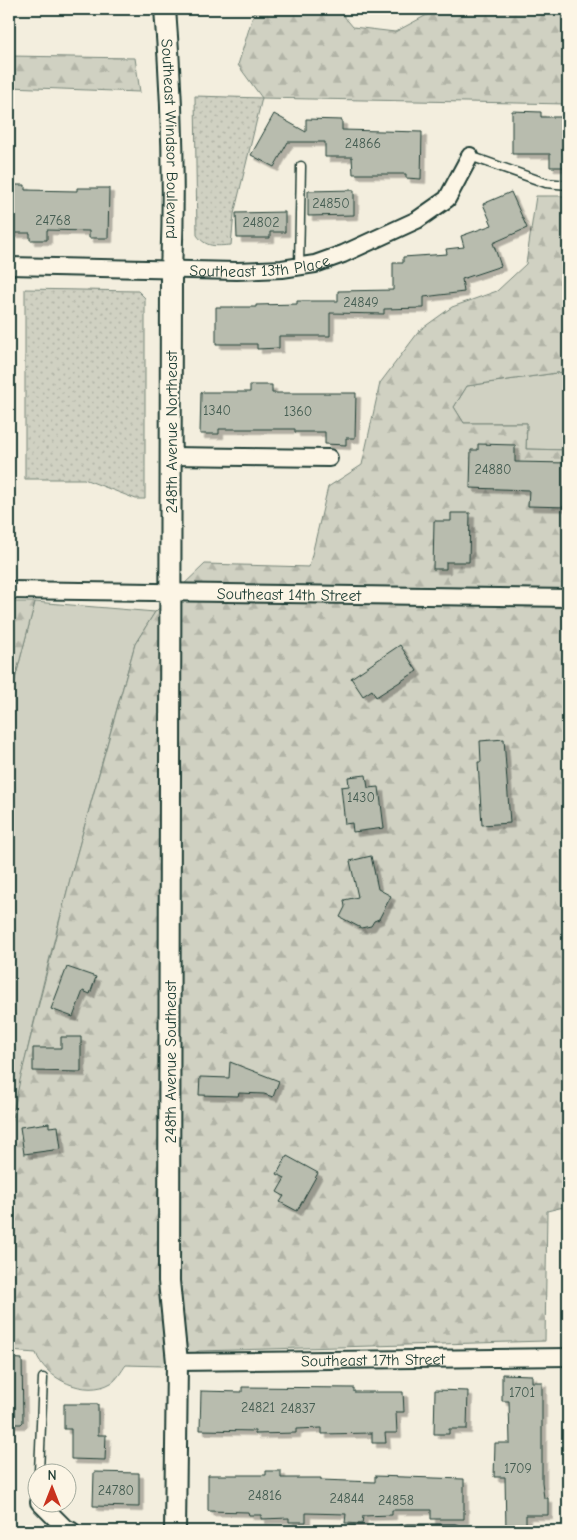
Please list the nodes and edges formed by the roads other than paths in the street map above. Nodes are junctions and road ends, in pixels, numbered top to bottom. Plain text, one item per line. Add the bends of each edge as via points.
1 (165, 9) edge
2 (470, 156) joint
3 (301, 166) dead end
4 (568, 185) edge
5 (9, 266) edge
6 (299, 266) junction
7 (171, 270) junction
8 (171, 456) junction
9 (329, 458) dead end
10 (9, 590) edge
11 (171, 594) junction
12 (568, 598) edge
13 (568, 1357) edge
14 (177, 1362) junction
15 (42, 1378) dead end
16 (40, 1462) edge
17 (50, 1512) edge
18 (455, 1529) dead end
19 (72, 1531) edge
20 (169, 1531) edge
21 (177, 1531) edge
22 (396, 1531) edge

1 - 7 street, Southeast Windsor Boulevard via 171,76
2 - 4 lane via 546,183
2 - 6 street, Southeast 13th Place via 447,199 417,220 343,254
3 - 6 lane
5 - 7 street, Southeast 13th Place
6 - 7 street, Southeast 13th Place via 237,271
7 - 8 street, 248th Avenue Northeast
8 - 9 street
8 - 11 street, 248th Avenue Northeast
10 - 11 street, Southeast 14th Street
11 - 12 street, Southeast 14th Street
11 - 14 street, 248th Avenue Southeast via 169,1281
13 - 14 street, Southeast 17th Street
14 - 21 street, 248th Avenue Southeast
15 - 16 lane
17 - 19 street
18 - 22 lane
20 - 21 street

